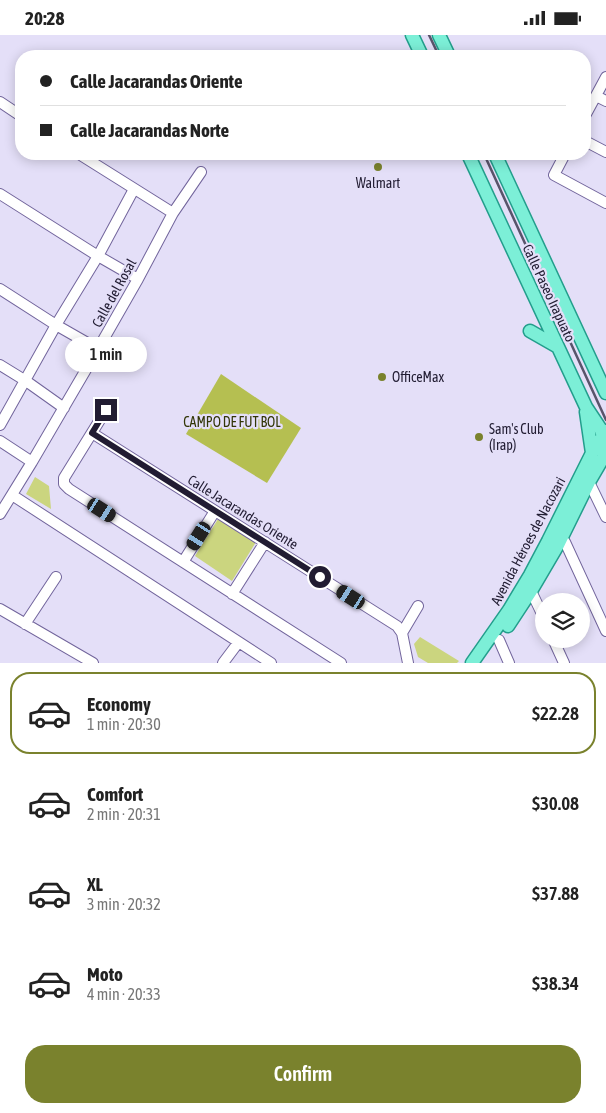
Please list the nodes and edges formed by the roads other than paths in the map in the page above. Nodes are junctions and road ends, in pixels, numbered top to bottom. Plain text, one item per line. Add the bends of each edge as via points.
1 (412, 35) edge
2 (439, 35) edge
3 (419, 50) edge
4 (446, 50) edge
5 (606, 77) edge
6 (596, 96) junction
7 (606, 101) edge
8 (0, 102) edge
9 (591, 105) edge
10 (15, 112) edge
11 (591, 144) edge
12 (606, 152) edge
13 (88, 160) edge
14 (471, 160) edge
15 (498, 160) edge
16 (562, 160) edge
17 (201, 172) dead end
18 (134, 189) junction
19 (0, 194) edge
20 (606, 203) edge
21 (173, 213) junction
22 (98, 256) junction
23 (138, 279) junction
24 (0, 289) edge
25 (56, 325) junction
26 (530, 331) dead end
27 (558, 347) junction
28 (98, 349) junction
29 (0, 365) edge
30 (593, 365) junction
31 (606, 375) edge
32 (26, 381) junction
33 (606, 393) edge
34 (586, 407) junction
35 (64, 408) junction
36 (106, 410) dead end
37 (0, 425) edge
38 (92, 433) junction
39 (605, 437) edge
40 (0, 441) edge
41 (592, 453) junction
42 (606, 453) edge
43 (32, 462) junction
44 (584, 481) junction
45 (12, 495) junction
46 (215, 511) junction
47 (0, 514) edge
48 (606, 517) edge
49 (565, 542) dead end
50 (265, 543) junction
51 (183, 562) junction
52 (56, 577) dead end
53 (531, 591) junction
54 (232, 593) junction
55 (535, 599) edge
56 (418, 606) dead end
57 (0, 609) edge
58 (25, 624) junction
59 (606, 631) edge
60 (402, 633) junction
61 (499, 640) junction
62 (238, 643) junction
63 (557, 648) edge
64 (92, 663) edge
65 (223, 663) edge
66 (271, 663) edge
67 (341, 663) edge
68 (408, 663) edge
69 (472, 663) edge
70 (483, 663) edge
71 (510, 663) edge
72 (564, 663) edge

1 - 3 main road
2 - 4 main road
5 - 6 street
6 - 7 street
6 - 9 street
8 - 10 street
11 - 12 street
13 - 18 street
14 - 27 main road, Calle Paseo Irapuato
15 - 30 main road, Calle Paseo Irapuato
16 - 20 street via 554,175
17 - 21 street, Calle del Rosal
18 - 21 street
18 - 22 street
19 - 22 street
21 - 23 street, Calle del Rosal
22 - 23 street
22 - 25 street
23 - 28 street, Calle del Rosal
24 - 25 street
25 - 28 street
25 - 32 street
26 - 27 main road
27 - 34 main road, Calle Paseo Irapuato
28 - 35 street, Calle del Rosal
29 - 32 street
30 - 31 main road
30 - 33 main road, Calle Paseo Irapuato
32 - 35 street
32 - 37 street
34 - 39 main road, Calle Paseo Irapuato
34 - 41 main road
35 - 43 street, Calle del Rosal
36 - 38 street
38 - 46 street, Calle Jacarandas Oriente
38 - 51 street via 64,478 64,484
39 - 41 main road, Avenida Héroes de Nacozari
40 - 43 street
41 - 44 main road, Avenida Héroes de Nacozari
42 - 44 main road, Avenida Héroes de Nacozari
43 - 45 street, Calle del Rosal
44 - 48 street
44 - 53 main road, Avenida Héroes de Nacozari via 572,508 570,523
44 - 69 main road, Avenida Héroes de Nacozari via 509,610
45 - 47 street, Calle del Rosal
45 - 62 street
46 - 50 street, Calle Jacarandas Oriente
46 - 51 street
49 - 59 street
50 - 54 street
50 - 60 street, Calle Jacarandas Oriente via 397,626
51 - 54 street
52 - 58 street
53 - 55 street
53 - 61 main road, Avenida Héroes de Nacozari
54 - 67 street
56 - 60 street
57 - 58 street
58 - 64 street
60 - 68 street
61 - 70 main road, Avenida Héroes de Nacozari
61 - 71 street
62 - 65 street
62 - 66 street
63 - 72 street

